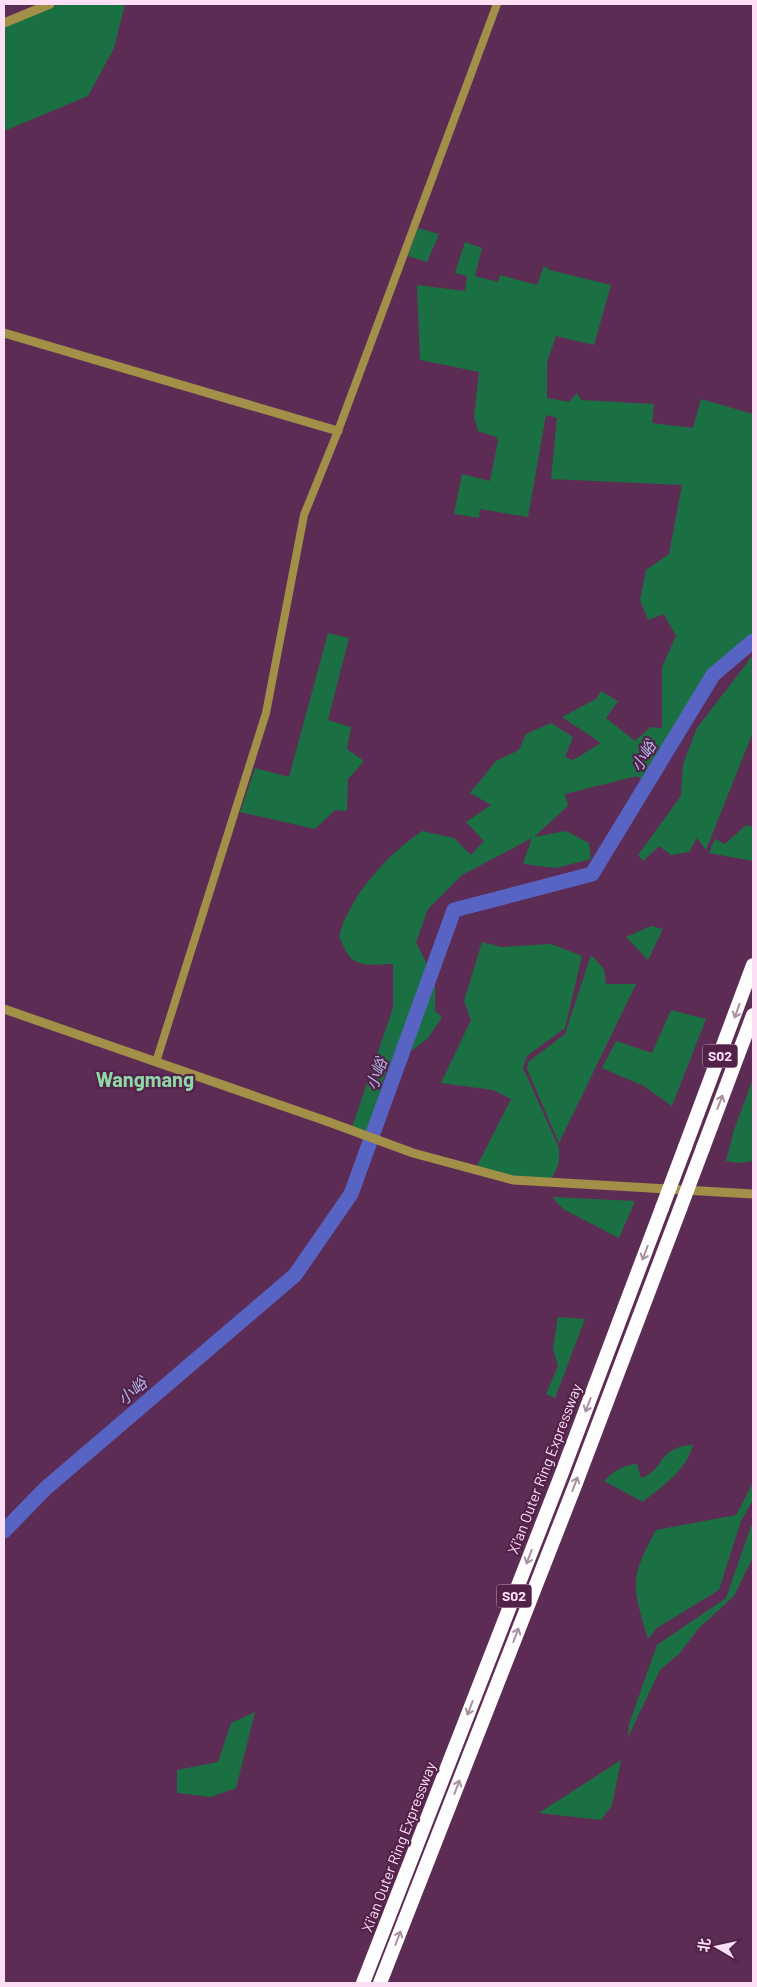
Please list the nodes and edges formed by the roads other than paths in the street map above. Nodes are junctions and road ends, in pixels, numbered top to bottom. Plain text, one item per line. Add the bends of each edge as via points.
1 (50, 4) edge
2 (497, 4) edge
3 (4, 23) edge
4 (4, 333) edge
5 (338, 431) junction
6 (753, 965) edge
7 (4, 1009) edge
8 (753, 1015) edge
9 (156, 1062) junction
10 (753, 1194) edge
11 (363, 1983) edge
12 (380, 1983) edge

1 - 3 street
2 - 5 street
4 - 5 street
5 - 9 street via 304,515 266,713
6 -> 11 highway, Xi'an Outer Ring Expressway / S02, bridge via 556,1488
7 - 9 street
12 -> 8 highway, Xi'an Outer Ring Expressway / S02, bridge via 576,1483
9 - 10 street via 413,1153 513,1180

